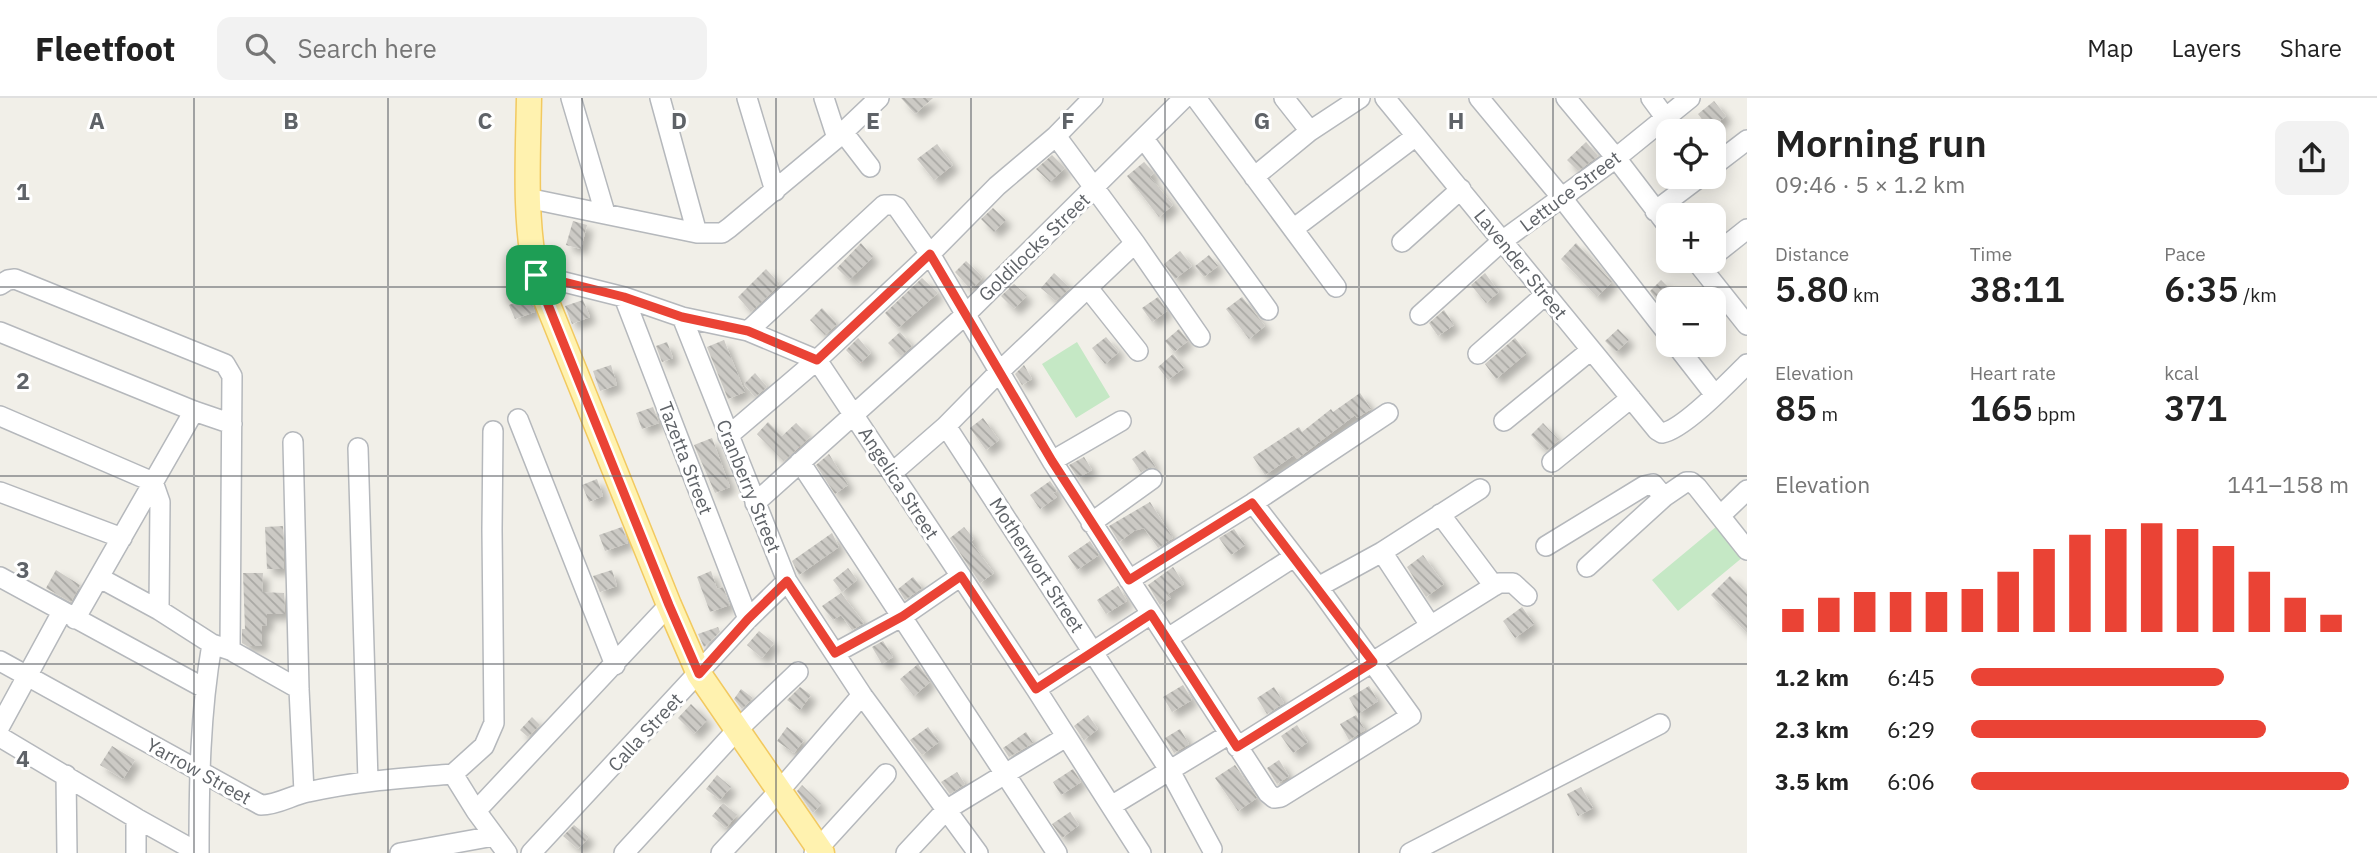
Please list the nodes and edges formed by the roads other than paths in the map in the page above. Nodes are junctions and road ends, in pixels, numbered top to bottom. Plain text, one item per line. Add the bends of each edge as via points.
1 (529, 98) edge
2 (571, 98) edge
3 (660, 98) edge
4 (747, 98) edge
5 (824, 98) edge
6 (879, 98) edge
7 (1093, 98) edge
8 (1184, 98) edge
9 (1196, 98) edge
10 (1284, 98) edge
11 (1360, 98) edge
12 (1385, 98) edge
13 (1479, 98) edge
14 (1566, 98) edge
15 (1651, 98) edge
16 (1690, 98) edge
17 (1665, 117) junction
18 (1310, 131) junction
19 (840, 135) junction
20 (1056, 136) junction
21 (1416, 136) junction
22 (1144, 139) junction
23 (1747, 140) edge
24 (1726, 156) edge
25 (1616, 158) junction
26 (870, 167) dead end
27 (1254, 177) junction
28 (1095, 188) junction
29 (1461, 189) junction
30 (1689, 189) edge
31 (775, 191) junction
32 (527, 198) junction
33 (1562, 198) junction
34 (1676, 203) edge
35 (1656, 212) edge
36 (605, 213) junction
37 (1293, 229) junction
38 (1747, 229) edge
39 (697, 233) junction
40 (1502, 241) junction
41 (1402, 242) dead end
42 (1135, 243) junction
43 (1726, 245) edge
44 (930, 254) junction
45 (1712, 273) edge
46 (536, 275) junction
47 (0, 285) edge
48 (1336, 287) dead end
49 (1088, 288) junction
50 (1545, 295) junction
51 (624, 297) junction
52 (1268, 310) dead end
53 (1420, 314) dead end
54 (965, 315) junction
55 (682, 317) junction
56 (1656, 319) edge
57 (1747, 325) edge
58 (748, 331) junction
59 (0, 332) edge
60 (1200, 337) dead end
61 (1591, 350) junction
62 (1138, 351) dead end
63 (1478, 354) dead end
64 (1685, 357) edge
65 (817, 360) junction
66 (1747, 365) edge
67 (1000, 371) junction
68 (1715, 395) junction
69 (1631, 398) junction
70 (194, 411) junction
71 (1388, 413) dead end
72 (854, 415) junction
73 (0, 416) edge
74 (518, 419) dead end
75 (1121, 421) dead end
76 (1504, 421) dead end
77 (232, 424) junction
78 (946, 426) junction
79 (493, 431) dead end
80 (728, 436) junction
81 (293, 442) dead end
82 (358, 448) dead end
83 (1052, 461) junction
84 (800, 462) junction
85 (1552, 462) dead end
86 (892, 473) junction
87 (1152, 479) dead end
88 (153, 482) junction
89 (1480, 489) dead end
90 (1747, 490) edge
91 (0, 492) edge
92 (1664, 497) junction
93 (755, 503) junction
94 (1252, 503) junction
95 (1440, 514) junction
96 (1721, 515) junction
97 (1091, 523) junction
98 (122, 538) junction
99 (1546, 546) dead end
100 (1747, 550) edge
101 (1382, 552) junction
102 (1294, 557) junction
103 (1587, 567) dead end
104 (961, 576) junction
105 (0, 577) edge
106 (100, 578) junction
107 (1129, 580) junction
108 (787, 581) junction
109 (1494, 586) junction
110 (1318, 587) junction
111 (1527, 596) dead end
112 (669, 605) junction
113 (159, 610) junction
114 (1151, 614) junction
115 (69, 615) junction
116 (903, 616) junction
117 (748, 619) junction
118 (1430, 625) junction
119 (1168, 638) junction
120 (221, 647) junction
121 (1094, 650) junction
122 (835, 653) junction
123 (0, 661) edge
124 (1373, 662) junction
125 (615, 665) junction
126 (798, 672) dead end
127 (699, 674) junction
128 (26, 676) junction
129 (204, 688) junction
130 (299, 689) junction
131 (1036, 689) junction
132 (862, 695) junction
133 (1660, 724) dead end
134 (0, 726) edge
135 (736, 731) junction
136 (0, 737) edge
137 (1066, 737) junction
138 (1233, 741) junction
139 (199, 771) junction
140 (1170, 771) junction
141 (453, 774) junction
142 (886, 774) dead end
143 (66, 775) junction
144 (1004, 775) junction
145 (368, 781) junction
146 (780, 790) junction
147 (304, 792) junction
148 (1111, 806) junction
149 (946, 810) junction
150 (476, 811) junction
151 (136, 818) junction
152 (494, 836) junction
153 (1212, 849) dead end
154 (818, 851) edge
155 (67, 853) edge
156 (136, 853) edge
157 (199, 853) edge
158 (400, 853) edge
159 (507, 853) edge
160 (531, 853) edge
161 (624, 853) edge
162 (721, 853) edge
163 (906, 853) edge
164 (978, 853) edge
165 (1057, 853) edge
166 (1141, 853) edge
167 (1410, 853) edge

1 - 32 main road
2 - 36 street
3 - 39 street
4 - 31 street
5 - 19 street
6 - 19 street
7 - 20 street
8 - 22 street, Goldilocks Street
9 - 27 street
10 - 18 street
11 - 18 street
12 - 21 street, Lavender Street
13 - 33 street
14 - 25 street
15 - 17 street
16 - 17 street, Lettuce Street
17 - 25 street, Lettuce Street
18 - 27 street
19 - 26 street
19 - 31 street
20 - 28 street
20 - 44 street via 997,186
21 - 29 street, Lavender Street
21 - 37 street
22 - 28 street, Goldilocks Street
22 - 52 street
23 - 24 street
25 - 33 street, Lettuce Street
25 - 35 street
27 - 37 street
28 - 42 street
28 - 54 street, Goldilocks Street
29 - 40 street, Lavender Street
29 - 41 street
30 - 34 street
31 - 39 street via 722,233
32 - 36 street
32 - 46 main road
33 - 40 street, Lettuce Street
33 - 56 street
36 - 39 street
37 - 48 street
38 - 43 street
40 - 50 street, Lavender Street
40 - 53 street, Lettuce Street
42 - 49 street
42 - 60 street
44 - 54 street
44 - 58 street via 897,207 884,205
44 - 65 street
45 - 57 street
46 - 51 street
46 - 112 main road
47 - 77 street via 15,279 225,364 232,376
49 - 62 street
49 - 67 street
50 - 61 street, Lavender Street
50 - 63 street
51 - 55 street
51 - 117 street, Tazetta Street
54 - 67 street
54 - 72 street, Goldilocks Street
55 - 58 street
55 - 80 street, Cranberry Street
58 - 65 street
59 - 70 street
61 - 69 street, Lavender Street
61 - 76 street
64 - 68 street
65 - 72 street, Angelica Street
65 - 80 street
66 - 68 street
67 - 78 street
67 - 83 street
68 - 69 street, Lavender Street via 1673,430 1662,433
69 - 85 street
70 - 77 street
70 - 88 street
71 - 94 street
72 - 84 street, Goldilocks Street
72 - 86 street, Angelica Street
73 - 88 street
74 - 125 street
75 - 83 street
77 - 120 street
78 - 86 street
78 - 121 street, Motherwort Street
79 - 141 street via 494,723 484,746
80 - 93 street, Cranberry Street
81 - 130 street
82 - 145 street
83 - 97 street
84 - 93 street, Goldilocks Street
84 - 116 street
86 - 104 street, Angelica Street
87 - 97 street
88 - 98 street
88 - 113 street via 160,502
89 - 95 street
90 - 96 street
91 - 98 street
92 - 96 street via 1691,482
92 - 99 street via 1653,484 1644,486
92 - 103 street
93 - 108 street, Cranberry Street
94 - 102 street
94 - 107 street
95 - 101 street
95 - 109 street
96 - 100 street
97 - 107 street
98 - 106 street
101 - 110 street
101 - 118 street
102 - 110 street
102 - 119 street
104 - 116 street
104 - 131 street, Angelica Street
105 - 115 street
106 - 113 street
106 - 115 street
107 - 114 street
108 - 117 street, Calla Street
108 - 122 street, Cranberry Street
109 - 111 street via 1513,583
109 - 118 street
110 - 124 street
112 - 125 street
112 - 127 main road
113 - 120 street
114 - 119 street
114 - 121 street
115 - 128 street
115 - 129 street
116 - 122 street
116 - 144 street
117 - 127 street, Calla Street
118 - 124 street
119 - 138 street
120 - 129 street
120 - 130 street
121 - 131 street
121 - 140 street, Motherwort Street
122 - 132 street, Cranberry Street
123 - 128 street, Yarrow Street
124 - 138 street
124 - 138 street via 1411,716 1281,797 1268,793
125 - 150 street
126 - 135 street
127 - 135 main road
127 - 160 street, Calla Street
128 - 134 street
128 - 139 street, Yarrow Street
129 - 139 street
130 - 147 street
131 - 137 street, Angelica Street
132 - 146 street
132 - 149 street, Cranberry Street
133 - 167 street
135 - 146 main road
135 - 161 street
136 - 143 street
137 - 144 street
137 - 148 street, Angelica Street
138 - 140 street
139 - 147 street, Yarrow Street via 261,806
139 - 157 street
140 - 148 street
140 - 153 street, Motherwort Street
141 - 145 street, Yarrow Street
141 - 150 street
142 - 154 street
143 - 151 street
143 - 155 street
144 - 149 street
144 - 165 street
145 - 147 street, Yarrow Street
146 - 154 main road
146 - 162 street
148 - 166 street, Angelica Street
149 - 163 street
149 - 164 street, Cranberry Street
150 - 152 street
151 - 156 street
151 - 157 street
152 - 158 street
152 - 159 street

